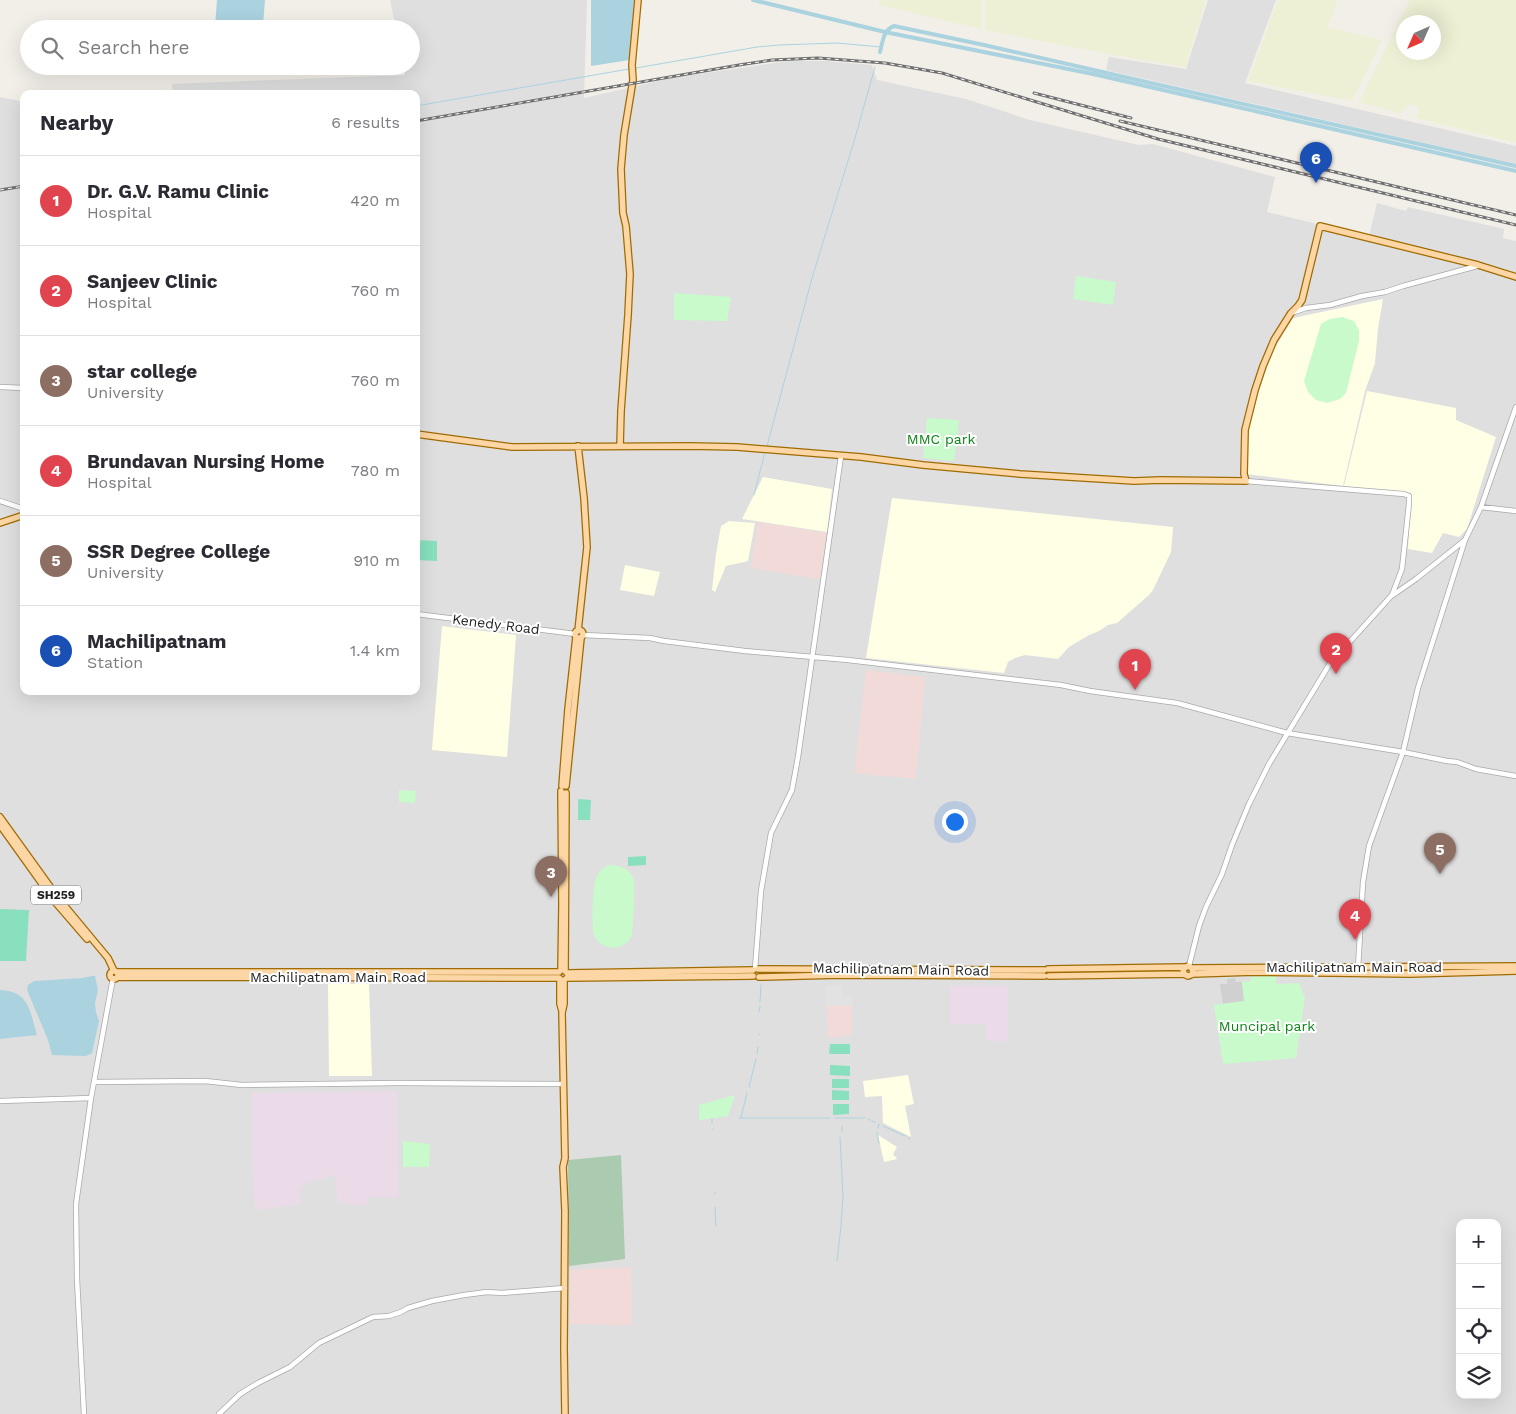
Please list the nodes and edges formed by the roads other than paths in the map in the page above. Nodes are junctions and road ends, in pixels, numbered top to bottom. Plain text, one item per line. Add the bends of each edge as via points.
1 (638, 0) edge
2 (1478, 265) junction
3 (1516, 277) edge
4 (1291, 313) junction
5 (0, 387) edge
6 (20, 388) edge
7 (1516, 407) edge
8 (420, 435) edge
9 (578, 446) junction
10 (620, 446) junction
11 (841, 456) junction
12 (1246, 482) junction
13 (0, 501) edge
14 (1481, 507) junction
15 (20, 510) edge
16 (1516, 511) edge
17 (20, 514) edge
18 (0, 522) edge
19 (1465, 540) junction
20 (1392, 595) junction
21 (420, 615) edge
22 (579, 635) junction
23 (812, 658) junction
24 (1287, 734) junction
25 (1403, 752) junction
26 (1516, 776) edge
27 (0, 817) edge
28 (0, 826) edge
29 (1516, 966) edge
30 (1190, 969) junction
31 (1358, 970) junction
32 (1516, 971) edge
33 (755, 972) junction
34 (1046, 973) junction
35 (115, 974) junction
36 (563, 975) junction
37 (94, 1082) junction
38 (563, 1084) junction
39 (91, 1098) junction
40 (0, 1101) edge
41 (565, 1288) junction
42 (84, 1414) edge
43 (218, 1414) edge
44 (565, 1414) edge

1 - 10 main road via 632,66 634,80 621,168 630,274
2 - 3 main road
2 - 4 street via 1385,292
2 - 4 main road via 1320,226 1302,300
4 - 12 main road via 1274,340 1250,406 1245,430
5 - 6 street
7 - 14 street
8 - 9 main road via 512,447
9 - 10 main road
9 - 22 main road via 588,547
10 - 11 main road via 696,446
11 - 12 main road via 1049,476
11 - 23 street
12 - 20 street via 1409,496 1402,569
13 - 15 street
14 - 16 street
14 - 19 street
17 - 18 main road
19 - 20 street
19 - 25 street via 1418,688
20 - 24 street via 1329,664
21 - 22 street, Kenedy Road
22 - 23 street, Kenedy Road via 650,638
22 - 36 main road via 568,709 564,789
23 - 24 street, Kenedy Road via 1061,685 1177,703
23 - 33 street via 792,790 773,828 765,865
24 - 25 street, Kenedy Road
24 - 30 street via 1269,764 1233,841 1199,926
25 - 26 street, Kenedy Road
25 - 31 street via 1369,846
27 - 35 main road, SH259 via 59,899 108,958
28 - 35 main road, SH259 via 55,902
29 - 31 main road, Machilipatnam Main Road
30 - 31 main road, Machilipatnam Main Road via 1316,966
30 - 34 main road, Machilipatnam Main Road
30 - 34 main road, Machilipatnam Main Road via 1188,976
31 - 32 main road, Machilipatnam Main Road via 1410,974
33 - 34 main road, Machilipatnam Main Road via 833,975
33 - 36 main road, Machilipatnam Main Road
35 - 36 main road, Machilipatnam Main Road
35 - 37 street
36 - 38 main road
37 - 38 street
37 - 39 street
38 - 41 main road
39 - 40 street
39 - 42 street via 76,1204
41 - 43 street via 464,1295 432,1301 388,1316 373,1317 319,1343 290,1367 240,1394
41 - 44 main road

